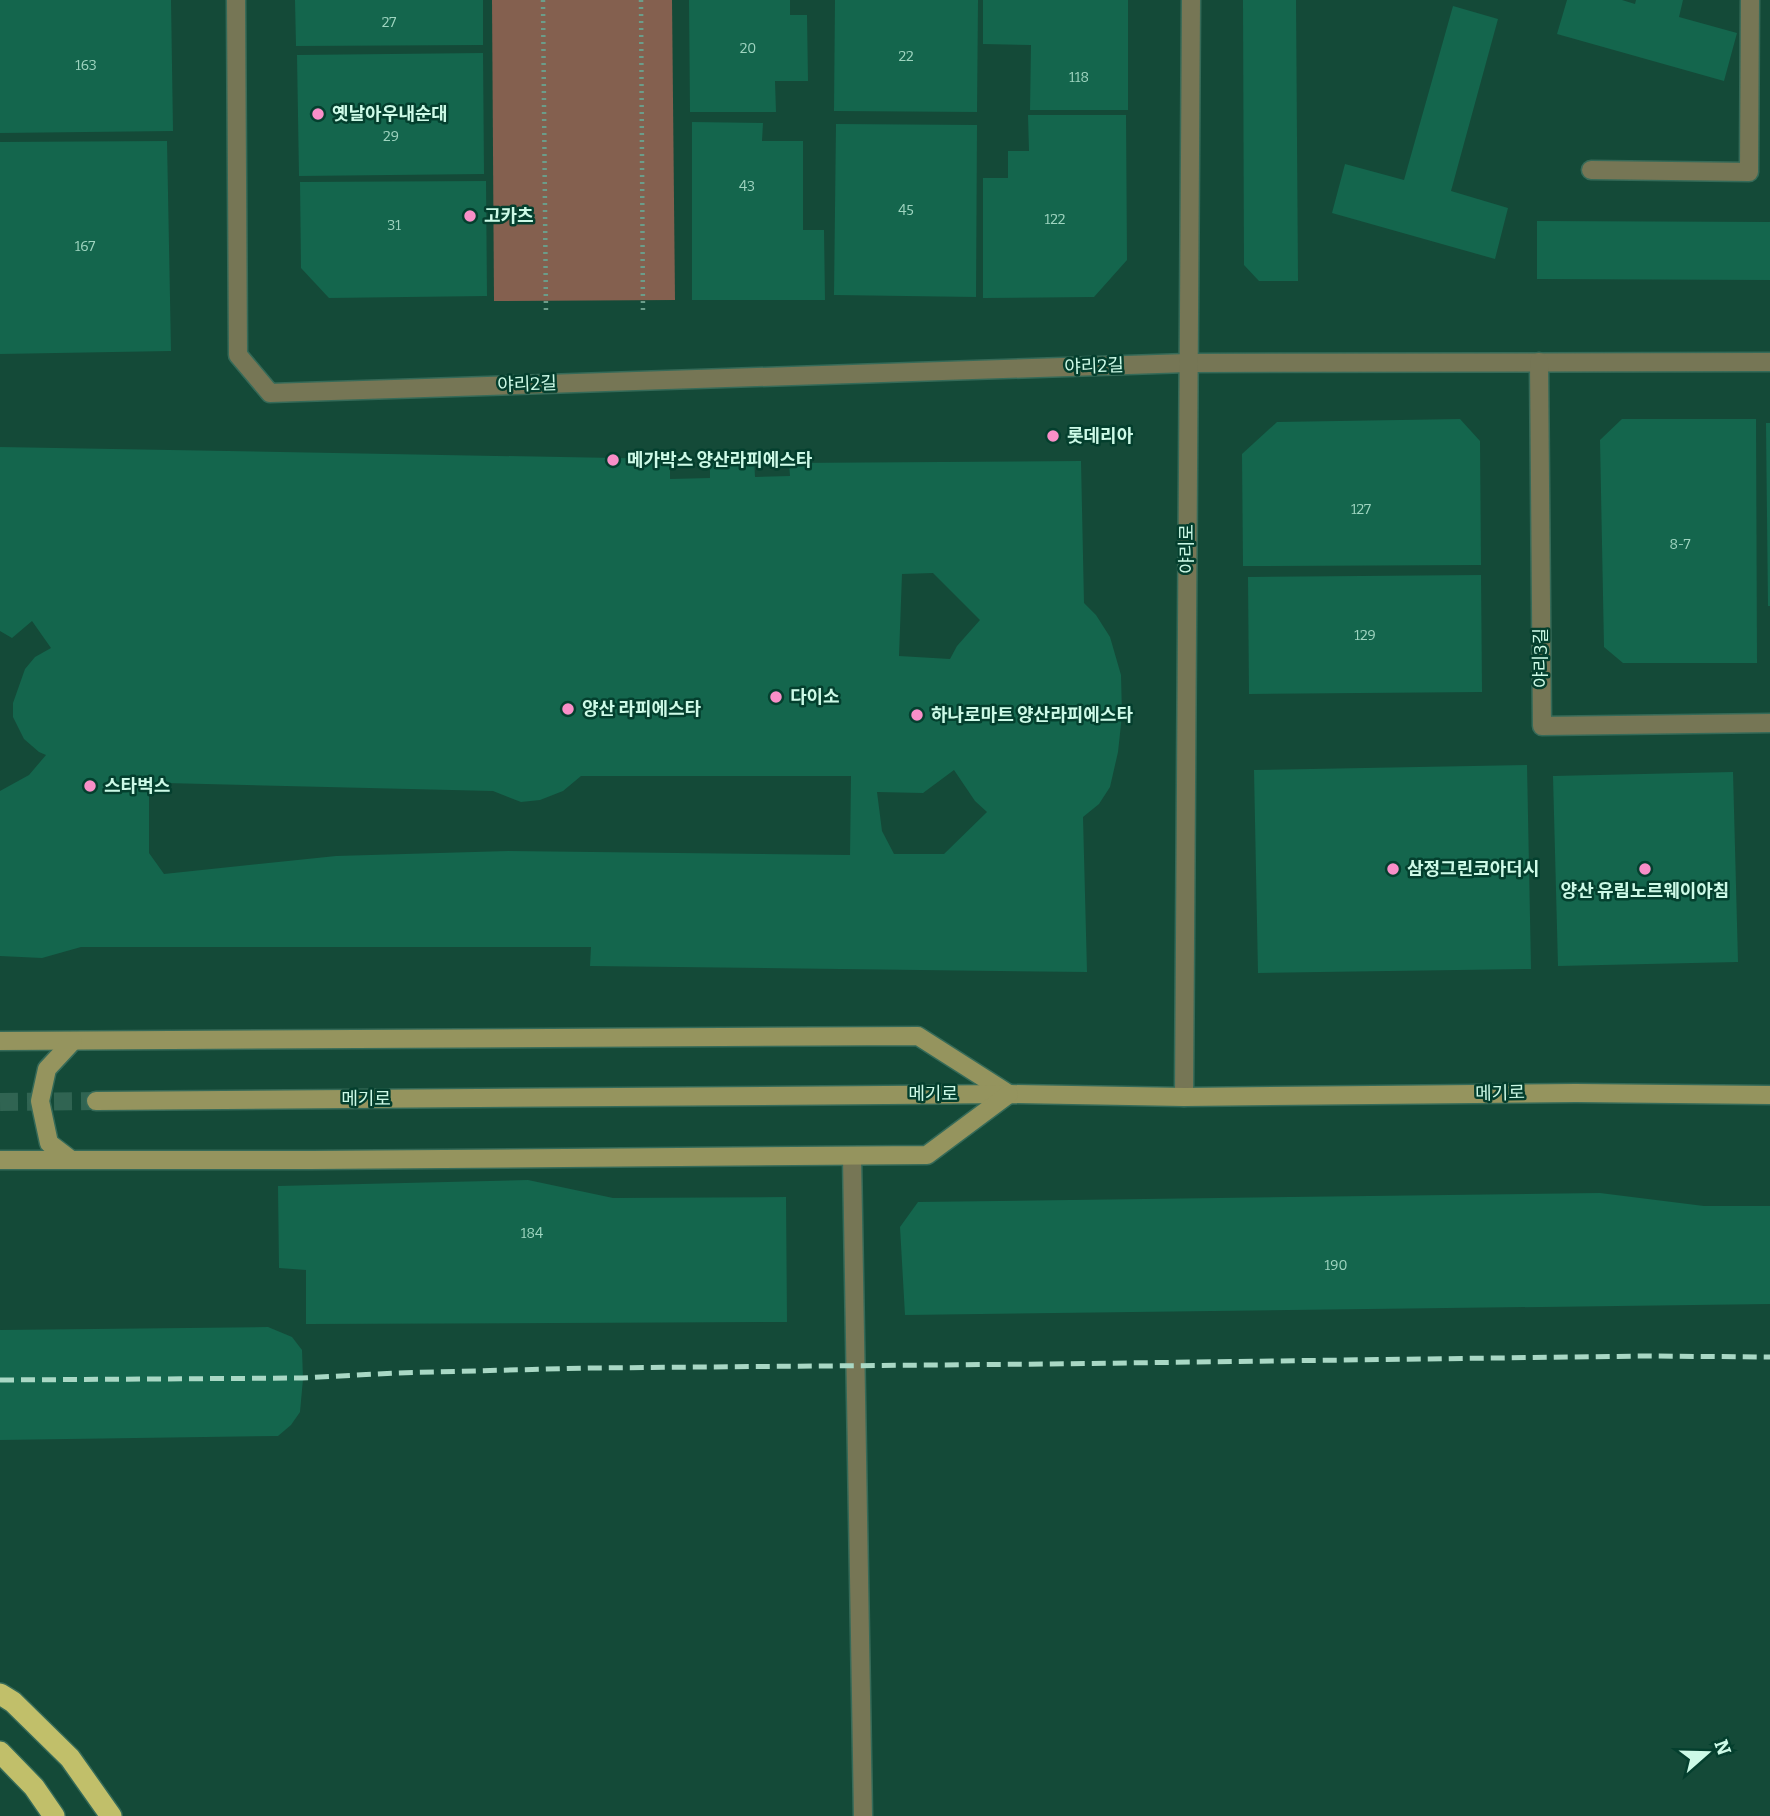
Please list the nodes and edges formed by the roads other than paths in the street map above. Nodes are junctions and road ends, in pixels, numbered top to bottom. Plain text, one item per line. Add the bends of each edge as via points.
1 (236, 0) edge
2 (1191, 0) edge
3 (1750, 0) edge
4 (1591, 170) dead end
5 (1539, 362) junction
6 (1770, 362) edge
7 (1188, 363) junction
8 (1770, 723) edge
9 (0, 1041) edge
10 (73, 1041) junction
11 (1009, 1094) junction
12 (1770, 1095) edge
13 (1184, 1097) junction
14 (96, 1101) tunnel mouth
15 (852, 1157) junction
16 (70, 1159) junction
17 (0, 1160) edge
18 (0, 1693) edge
19 (0, 1752) edge
20 (54, 1816) edge
21 (111, 1816) edge
22 (863, 1816) edge

1 - 7 street, 야리2길 via 238,355 270,393
2 - 7 street, 야리로
3 - 4 street via 1749,172
5 - 6 street
5 - 7 street
5 - 8 street, 야리3길 via 1542,726
7 - 13 street, 야리로
9 - 10 street
10 - 11 street via 918,1036
10 - 16 street via 47,1069 40,1101 49,1143
11 - 13 street, 메기로
11 - 14 street, 메기로
11 - 15 street via 927,1155
12 - 13 street, 메기로
15 - 16 street
15 - 22 street
16 - 17 street
18 - 21 highway via 70,1758
19 - 20 highway

